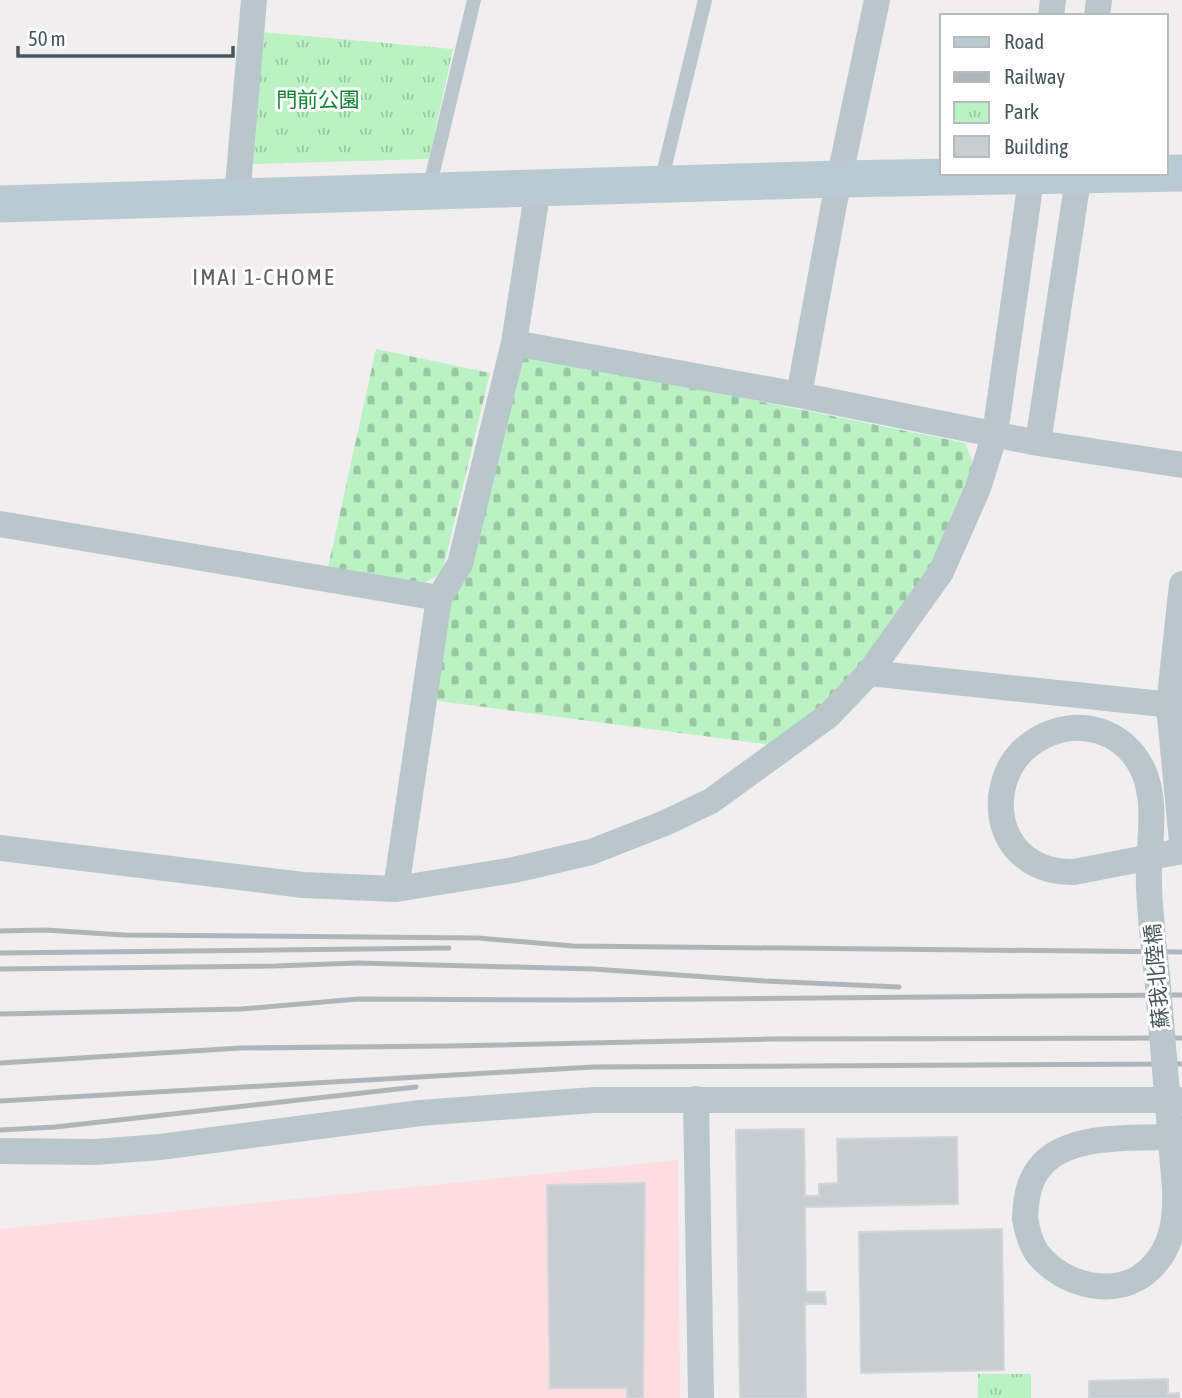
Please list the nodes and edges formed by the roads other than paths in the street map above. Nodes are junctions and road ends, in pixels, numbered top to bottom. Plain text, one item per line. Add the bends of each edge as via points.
1 (254, 0) edge
2 (474, 0) edge
3 (705, 0) edge
4 (877, 0) edge
5 (1032, 175) edge
6 (1079, 175) edge
7 (839, 179) junction
8 (660, 186) junction
9 (538, 188) junction
10 (429, 190) junction
11 (237, 198) junction
12 (0, 204) edge
13 (514, 343) junction
14 (799, 395) junction
15 (995, 435) junction
16 (1038, 443) junction
17 (1182, 465) edge
18 (0, 524) edge
19 (1182, 584) edge
20 (439, 598) junction
21 (869, 673) junction
22 (1176, 706) edge
23 (1182, 842) edge
24 (0, 848) edge
25 (1182, 852) edge
26 (396, 889) junction
27 (696, 1098) junction
28 (1182, 1100) edge
29 (1182, 1137) edge
30 (0, 1151) edge
31 (701, 1398) edge

1 - 11 street
2 - 10 lane
3 - 8 lane
4 - 7 street
5 - 7 street
5 - 15 street
6 - 16 street
7 - 8 street
7 - 14 street
8 - 9 street
9 - 10 street
9 - 13 street
10 - 11 street
11 - 12 street
13 - 14 street
13 - 20 street via 460,564
14 - 15 street
15 - 16 street
15 - 21 street via 978,488 941,572
16 - 17 street
18 - 20 street
19 - 22 street
20 - 26 street
21 - 22 street
21 - 26 street via 828,716 711,801 591,852
22 - 23 street
24 - 26 street via 303,884
25 - 29 street, 蘇我北陸橋, bridge via 1155,856 1142,859 1074,872 1033,863 1011,843 1000,816 1009,767 1019,754 1055,730 1081,727 1116,738 1142,767 1150,792 1151,820 1150,846 1150,859 1149,872 1149,885 1170,1124 1171,1137 1172,1150 1175,1189 1171,1237 1150,1270 1133,1280 1099,1287 1084,1284 1056,1271 1036,1252 1024,1218 1027,1194 1051,1157 1094,1142 1141,1138 1168,1137
27 - 28 street
27 - 30 street via 594,1100 420,1113 95,1153
27 - 31 street

